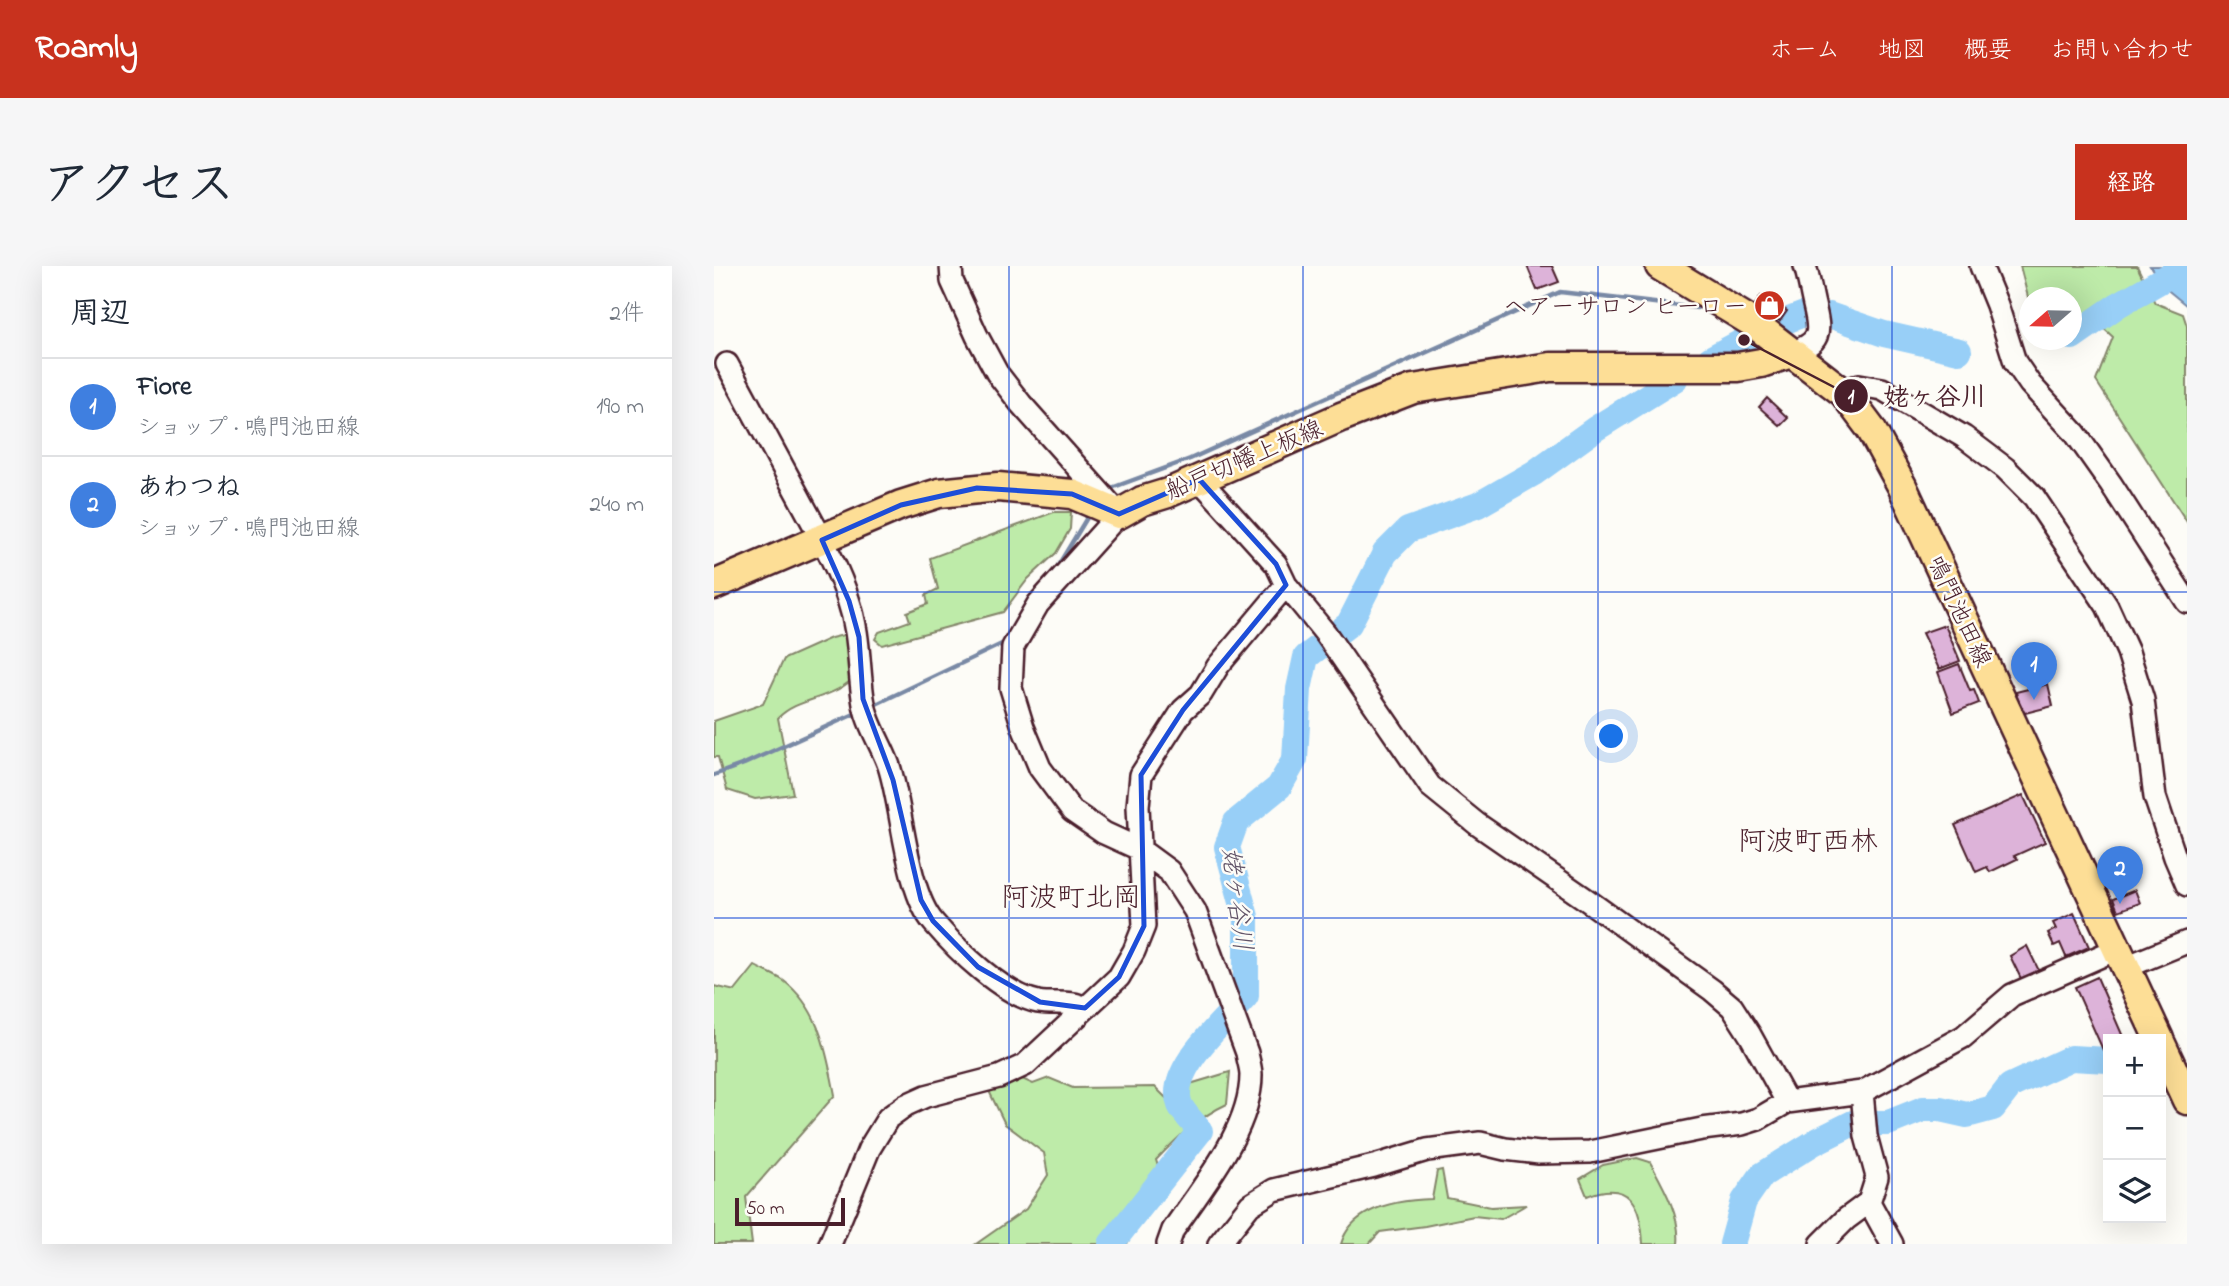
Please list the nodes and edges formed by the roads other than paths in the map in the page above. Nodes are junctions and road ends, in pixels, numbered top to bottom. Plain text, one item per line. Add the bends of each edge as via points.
1 (951, 266) edge
2 (1660, 266) edge
3 (1805, 266) edge
4 (1981, 266) edge
5 (1791, 353) junction
6 (727, 364) dead end
7 (1844, 393) junction
8 (1199, 479) junction
9 (1119, 513) junction
10 (822, 540) junction
11 (1286, 584) junction
12 (714, 585) edge
13 (2187, 602) edge
14 (1139, 849) junction
15 (2187, 886) edge
16 (2187, 942) edge
17 (2121, 958) junction
18 (1085, 1008) junction
19 (2156, 1034) edge
20 (2166, 1055) edge
21 (1862, 1091) junction
22 (2187, 1100) edge
23 (1787, 1102) junction
24 (1869, 1202) junction
25 (830, 1244) edge
26 (1168, 1244) edge
27 (1219, 1244) edge
28 (1821, 1244) edge
29 (1892, 1244) edge

1 - 9 street via 952,281 997,373
2 - 5 main road, 鳴門池田線 via 1740,314
3 - 5 street via 1819,327 1806,348
4 - 13 street via 2015,362 2075,433
5 - 7 main road, 鳴門池田線
5 - 8 main road, 船戸切幡上板線 via 1738,367 1550,367 1413,389
6 - 10 street
7 - 15 street via 1859,385 1882,389 1965,437 2034,497 2107,606 2128,652 2143,700 2155,797
7 - 17 main road, 鳴門池田線 via 1871,429 1902,486
8 - 9 main road, 船戸切幡上板線
8 - 11 street via 1276,564
9 - 10 main road via 1072,494 977,488 901,505
9 - 14 street via 1038,604 1013,647 1011,688 1040,768 1072,811
10 - 12 main road
10 - 18 street via 853,613 869,726 888,763 921,900 933,921 978,967 1021,997
11 - 14 street via 1218,666 1201,694 1183,710 1141,775
11 - 23 street via 1430,786 1732,1007
14 - 18 street via 1143,926 1135,951 1119,977
14 - 26 street via 1169,871 1195,911 1240,1030 1251,1075 1245,1110 1229,1145
16 - 17 street
17 - 19 main road, 鳴門池田線
17 - 21 street via 2012,995 1963,1037
18 - 25 street via 1025,1065 999,1077 926,1096 888,1118 869,1149
20 - 22 main road, 鳴門池田線
21 - 23 street
21 - 24 street via 1877,1177
23 - 27 street via 1742,1124 1590,1152 1539,1153 1480,1143 1427,1150 1274,1190 1250,1205
24 - 28 street
24 - 29 street

